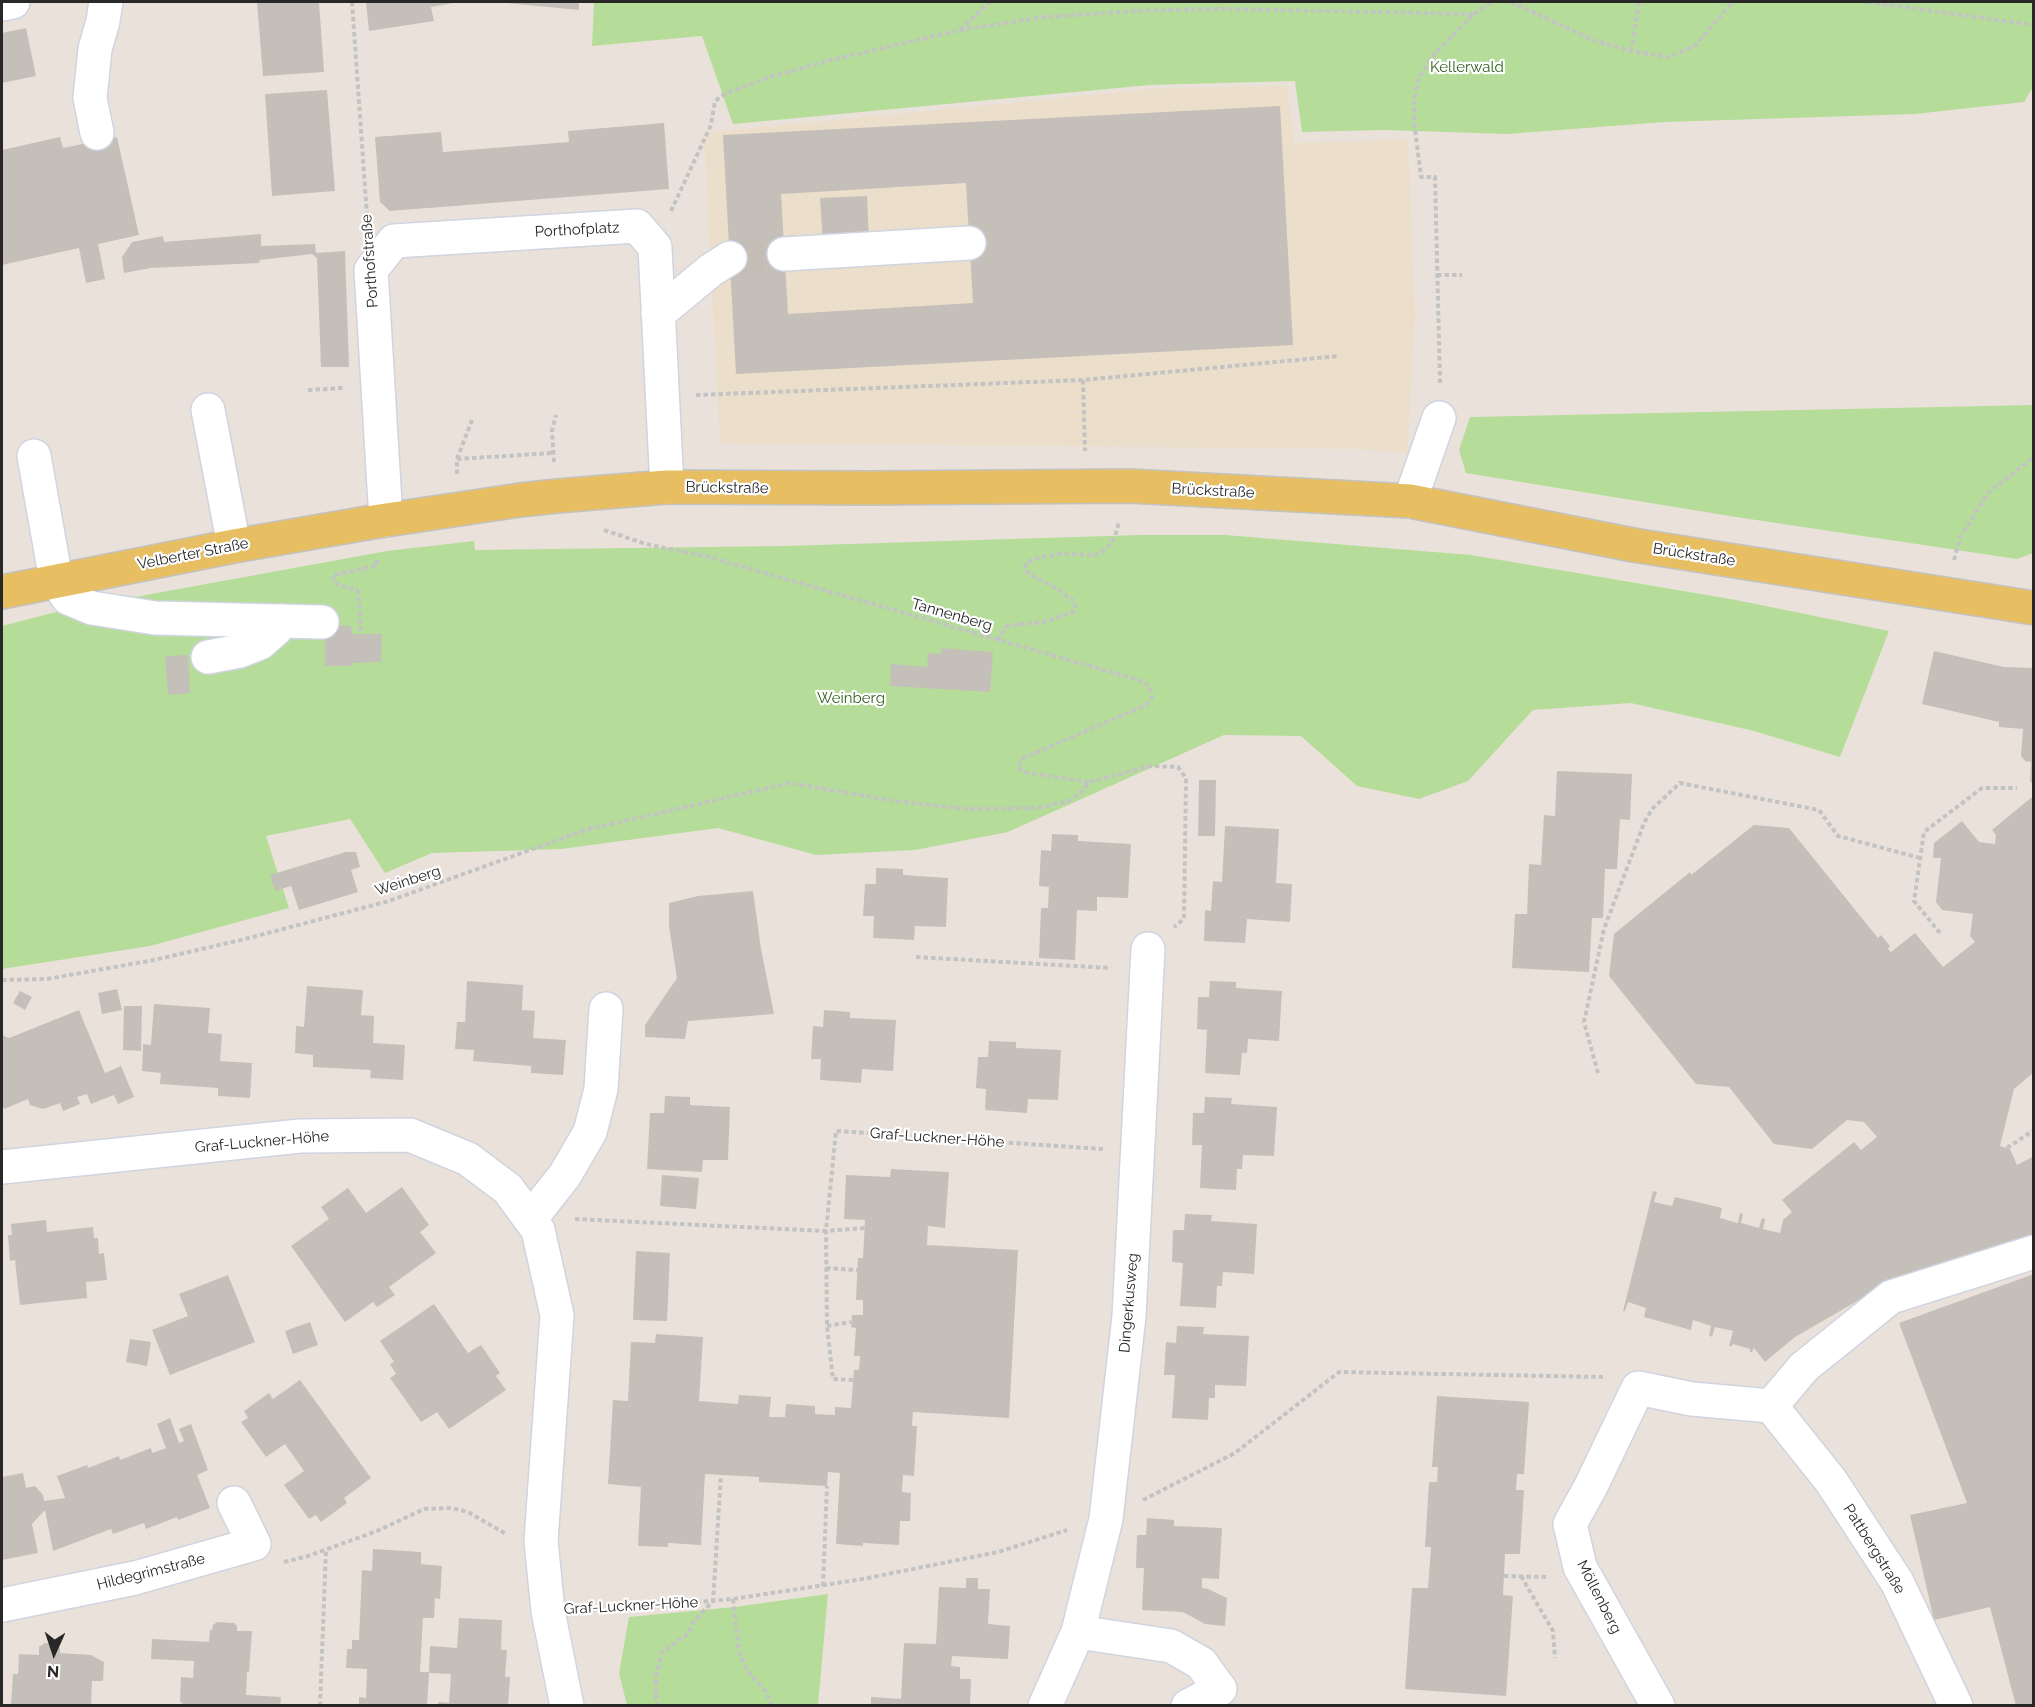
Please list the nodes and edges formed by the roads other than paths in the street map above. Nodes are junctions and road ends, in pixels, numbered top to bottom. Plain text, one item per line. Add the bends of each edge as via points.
1 (13, 2) edge
2 (105, 2) edge
3 (2, 4) edge
4 (97, 133) dead end
5 (969, 243) dead end
6 (784, 254) tunnel mouth
7 (730, 258) tunnel mouth
8 (371, 270) joint
9 (658, 314) junction
10 (1439, 404) road end
11 (208, 410) dead end
12 (34, 456) dead end
13 (667, 487) junction
14 (1410, 501) junction
15 (386, 520) junction
16 (234, 546) junction
17 (57, 580) junction
18 (2, 592) edge
19 (2034, 608) edge
20 (281, 621) junction
21 (322, 622) dead end
22 (208, 657) dead end
23 (1148, 959) road end
24 (606, 1009) dead end
25 (2, 1167) edge
26 (535, 1224) junction
27 (2034, 1252) edge
28 (1771, 1406) junction
29 (234, 1503) dead end
30 (2, 1605) edge
31 (1078, 1632) junction
32 (567, 1706) edge
33 (1045, 1706) edge
34 (1188, 1706) edge
35 (1658, 1706) edge
36 (1956, 1706) edge

1 - 3 street
2 - 4 street via 90,98
5 - 6 street
7 - 9 street
8 - 9 street, Porthofplatz via 394,242 637,226 655,246
8 - 15 street, Porthofstraße
9 - 13 street
10 - 14 street
11 - 16 street
12 - 17 street
13 - 14 main road, Brückstraße via 1130,486
13 - 15 main road, Brückstraße via 557,496
14 - 19 main road, Brückstraße via 1633,545
15 - 16 main road, Velberter Straße
16 - 17 main road, Velberter Straße
17 - 18 main road, Velberter Straße
17 - 20 street via 68,598 92,608 154,618
20 - 21 street
20 - 22 street via 260,643
23 - 31 street, Dingerkusweg via 1129,1316 1106,1519
24 - 26 street via 601,1089 590,1132
25 - 26 street, Graf-Luckner-Höhe via 300,1136 410,1135 468,1159 508,1189
26 - 32 street, Graf-Luckner-Höhe via 557,1315 541,1541 548,1611
27 - 28 street via 1891,1297 1804,1368
28 - 35 street, Möllenberg via 1692,1399 1638,1388 1570,1524 1580,1567
28 - 36 street, Pattbergstraße via 1831,1481 1897,1582
29 - 30 street, Hildegrimstraße via 254,1544 135,1578
31 - 33 street, Dingerkusweg
31 - 34 street via 1171,1646 1201,1663 1220,1689

